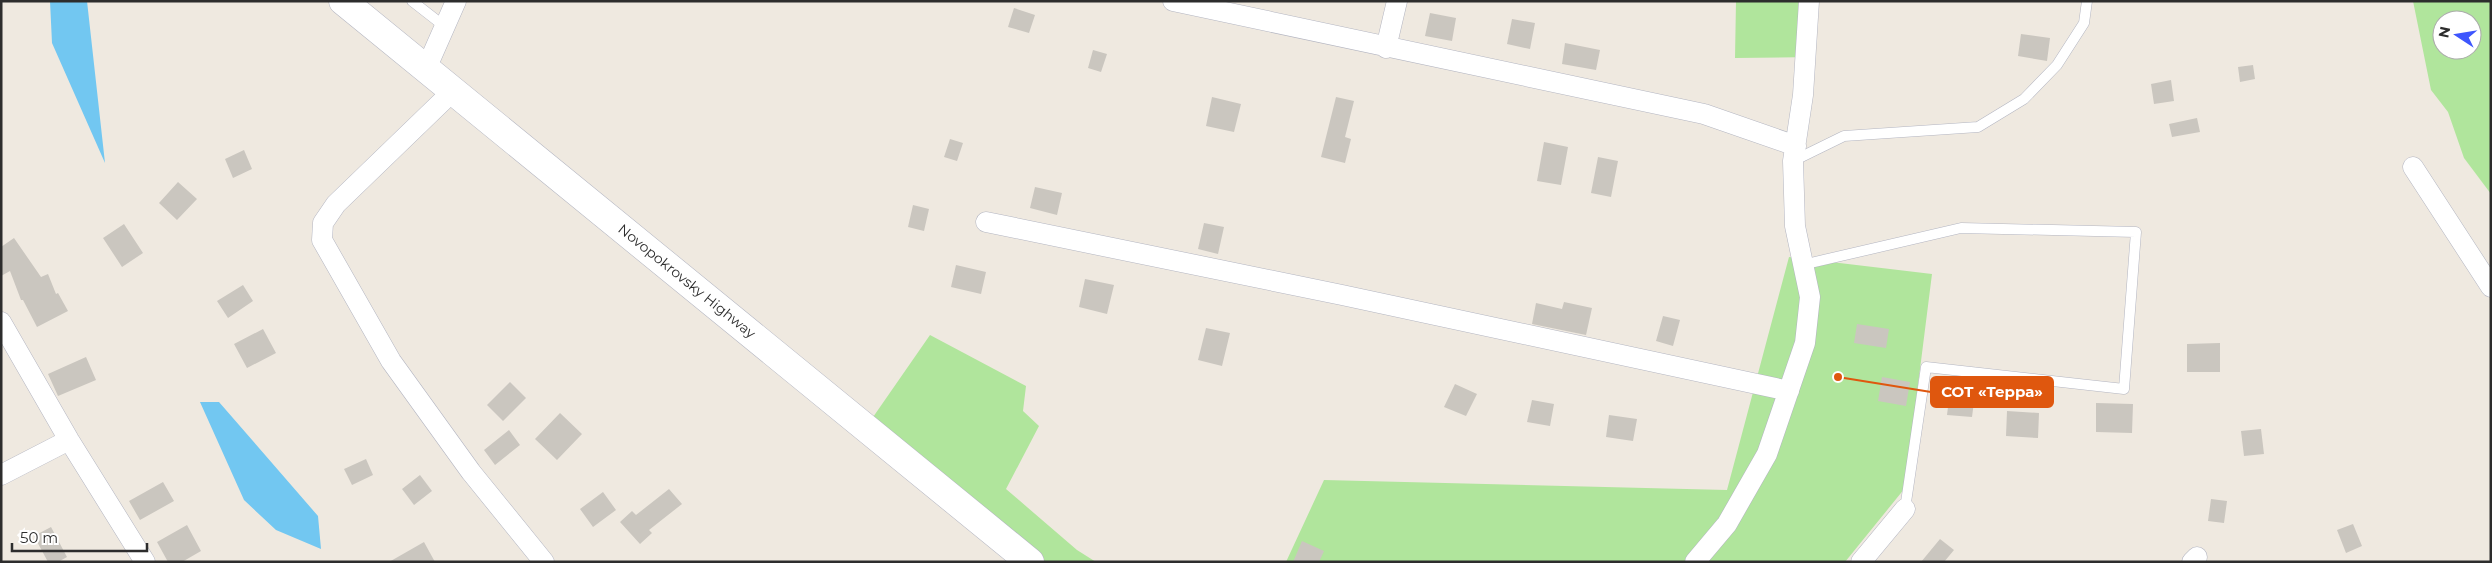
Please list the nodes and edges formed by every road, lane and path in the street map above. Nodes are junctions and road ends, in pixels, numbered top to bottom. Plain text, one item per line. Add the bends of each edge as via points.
1 (343, 1) edge
2 (412, 1) edge
3 (456, 1) edge
4 (1173, 1) edge
5 (1397, 1) edge
6 (1809, 1) edge
7 (2087, 1) edge
8 (444, 26) junction
9 (1386, 48) junction
10 (426, 69) junction
11 (453, 91) junction
12 (1794, 154) junction
13 (2413, 168) dead end
14 (986, 222) dead end
15 (1802, 265) junction
16 (2491, 287) edge
17 (1, 322) edge
18 (1789, 390) junction
19 (69, 440) junction
20 (1, 475) edge
21 (1906, 509) joint
22 (144, 562) edge
23 (544, 562) edge
24 (1030, 562) edge
25 (1695, 562) edge
26 (1861, 562) edge

1 - 10 main road, Novopokrovsky Highway
2 - 8 lane
3 - 8 street
4 - 9 street
5 - 9 street
6 - 12 street via 1803,96
7 - 12 lane via 2084,23 2057,65 2024,99 1978,127 1844,136
8 - 10 street
9 - 12 street via 1704,114
10 - 11 main road, Novopokrovsky Highway
11 - 23 street via 336,204 323,223 322,240 391,361 471,472
11 - 24 main road, Novopokrovsky Highway
12 - 15 street via 1795,226
13 - 16 street
14 - 18 street
15 - 18 street via 1810,297 1805,343
15 - 21 lane via 1961,228 2136,232 2124,389 1926,367
17 - 19 street
18 - 25 street via 1767,454 1727,524
19 - 20 street
19 - 22 street
21 - 26 street

